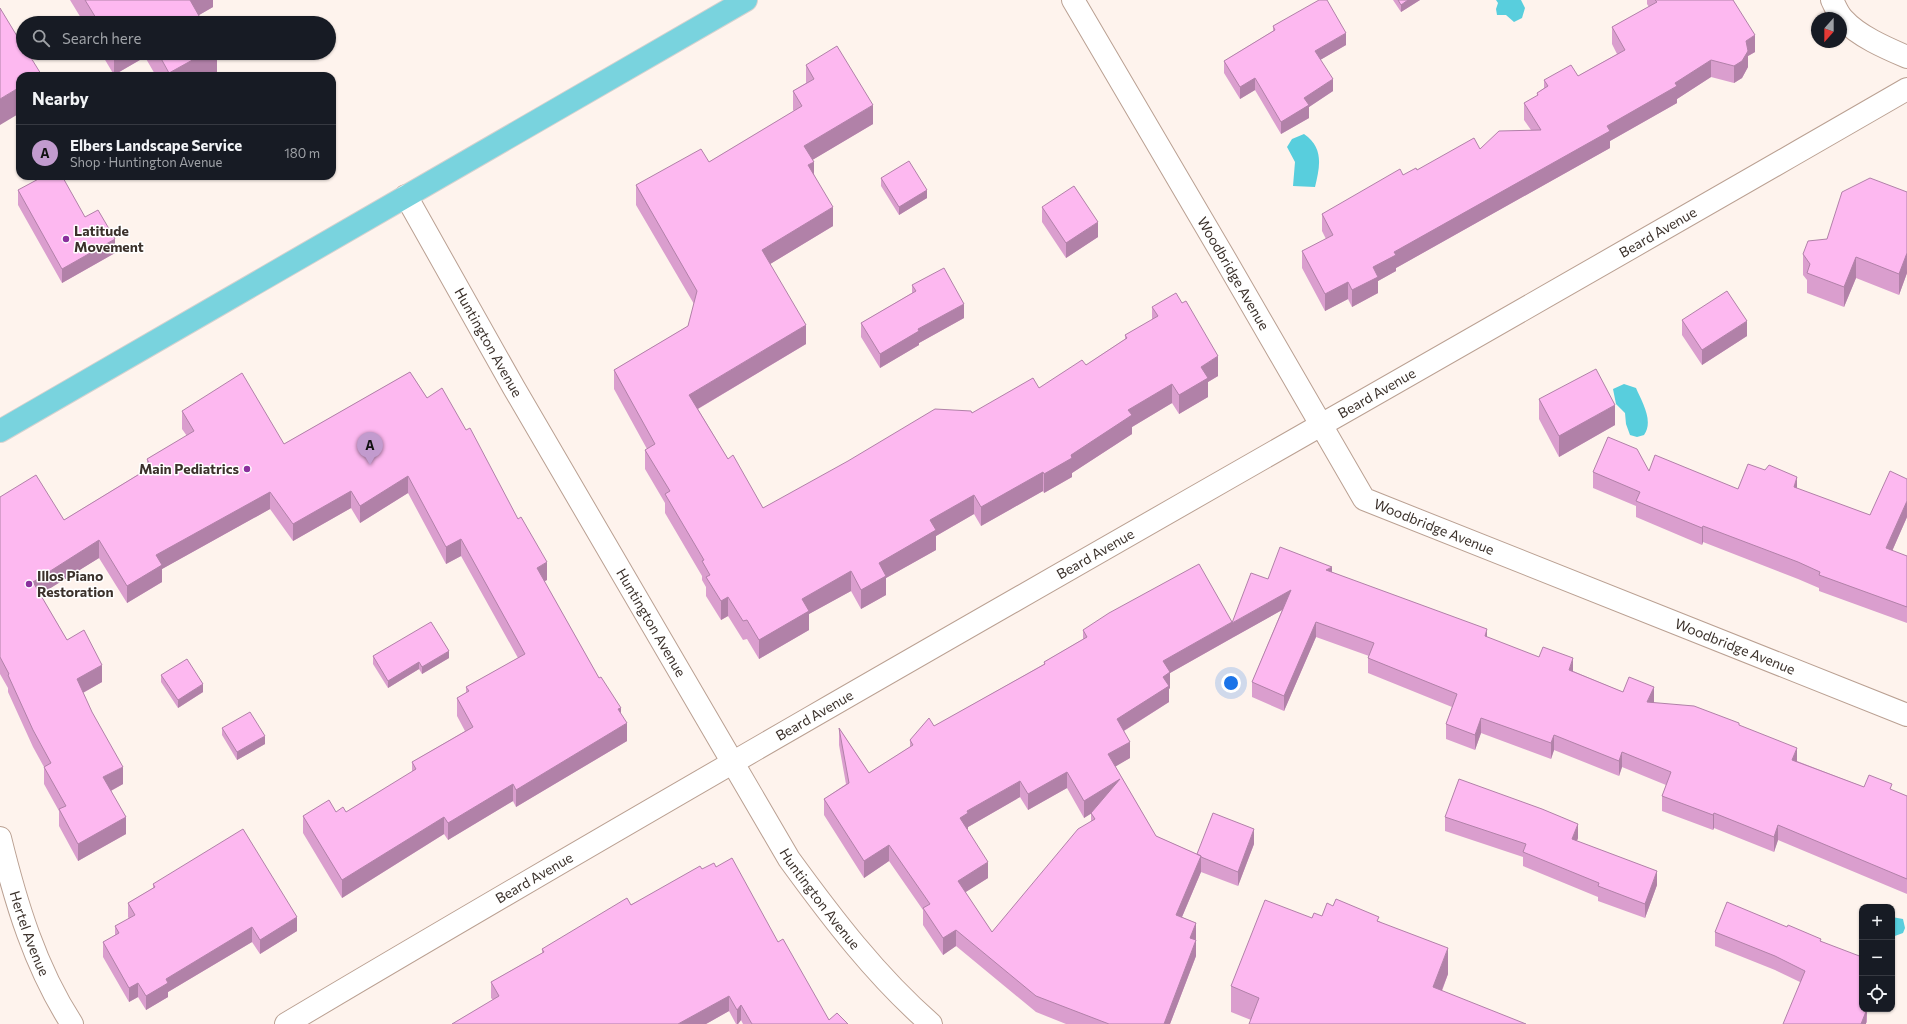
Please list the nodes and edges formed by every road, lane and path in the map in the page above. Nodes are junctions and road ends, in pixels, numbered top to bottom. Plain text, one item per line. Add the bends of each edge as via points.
1 (746, 0) edge
2 (1072, 0) edge
3 (1832, 0) edge
4 (1907, 56) edge
5 (1907, 89) edge
6 (406, 196) junction
7 (1321, 425) junction
8 (0, 431) edge
9 (1907, 715) edge
10 (732, 763) junction
11 (0, 838) edge
12 (72, 1024) edge
13 (286, 1024) edge
14 (931, 1024) edge

1 - 6 main road
2 - 7 street, Woodbridge Avenue
3 - 4 street via 1843,19 1859,32
5 - 7 street, Beard Avenue
6 - 8 main road
6 - 10 street, Huntington Avenue via 495,355
7 - 9 street, Woodbridge Avenue via 1364,499
7 - 10 street, Beard Avenue
10 - 13 street, Beard Avenue
10 - 14 street, Huntington Avenue via 789,859 839,927 901,998
11 - 12 street, Hertel Avenue via 12,888 32,948 59,1004

